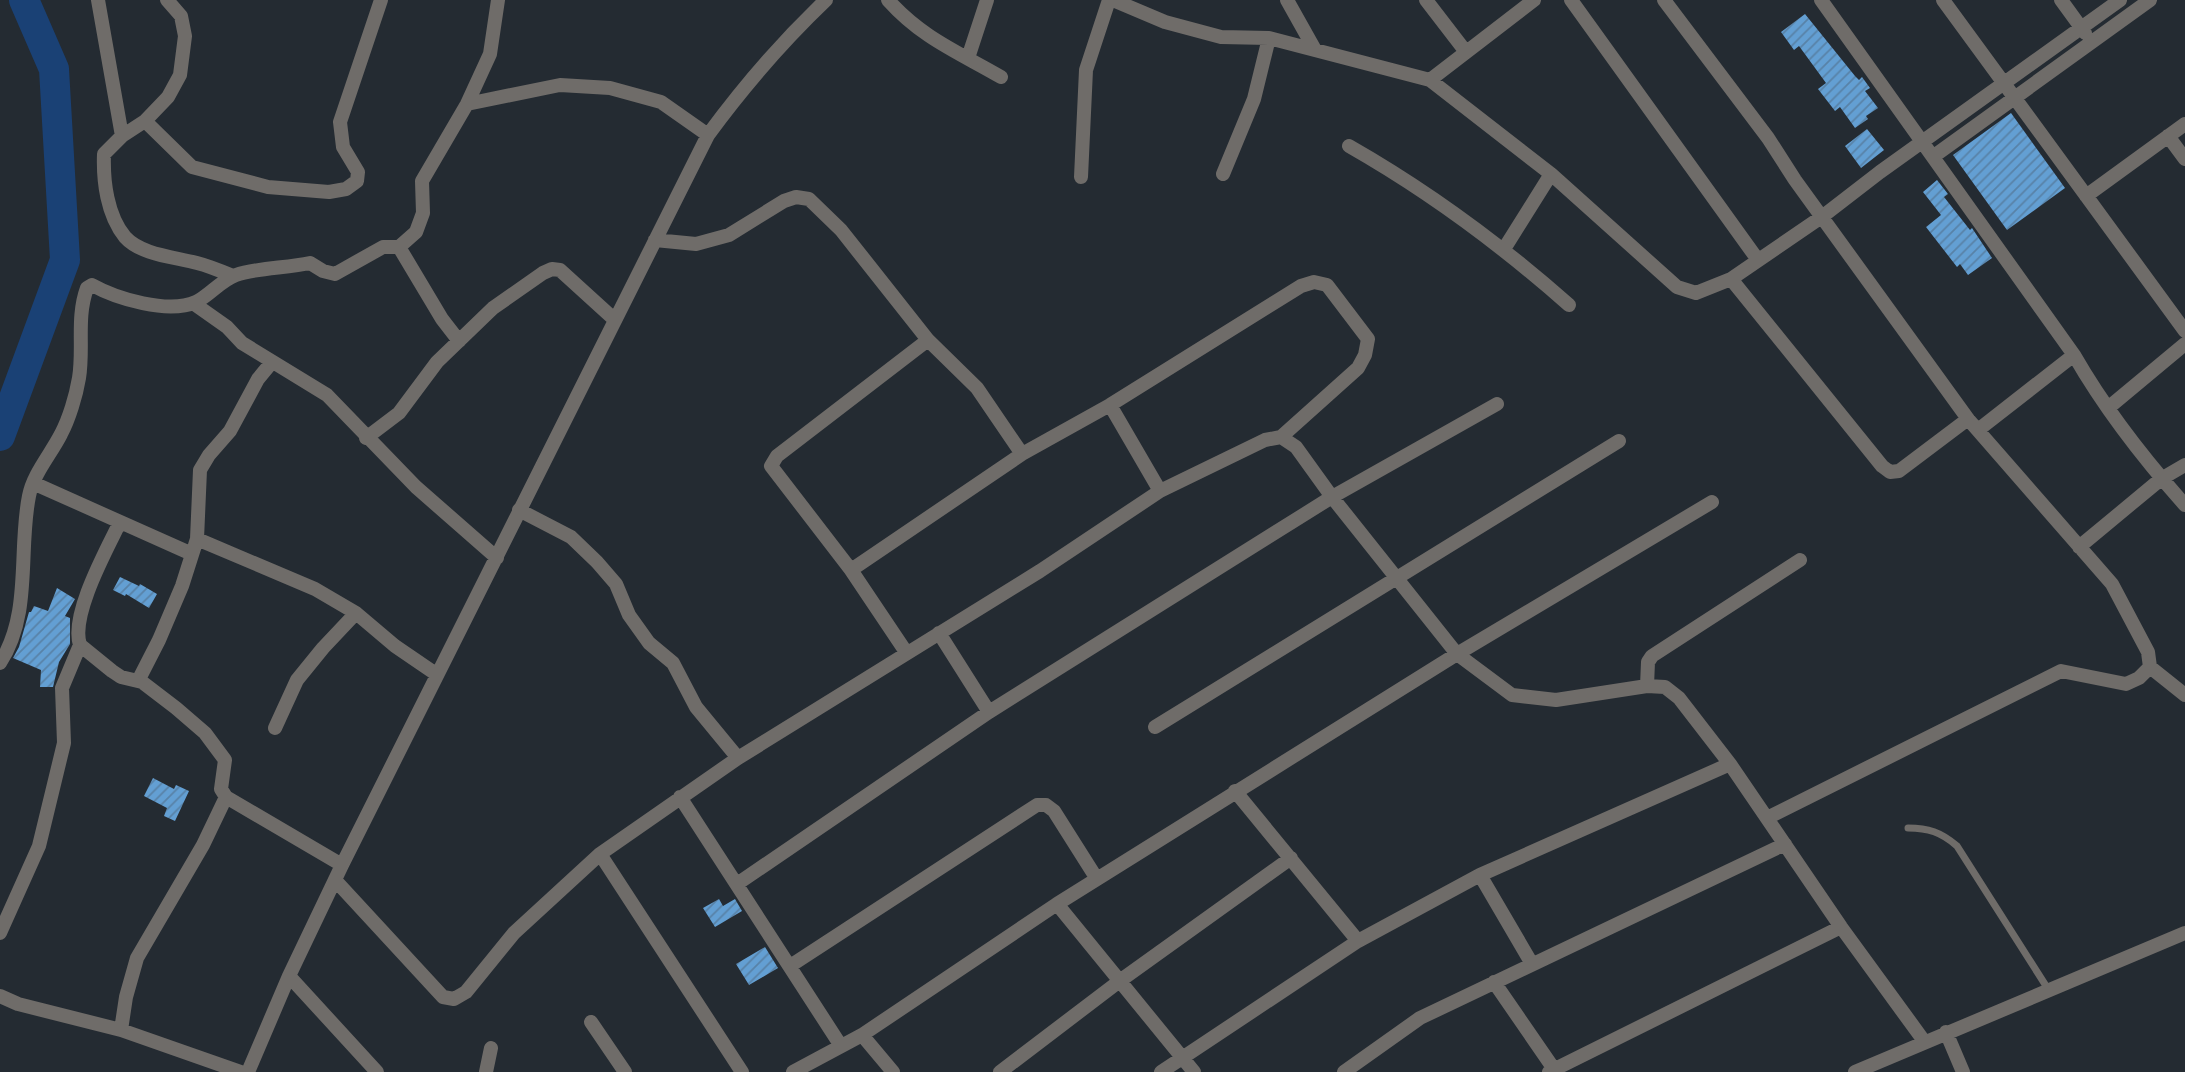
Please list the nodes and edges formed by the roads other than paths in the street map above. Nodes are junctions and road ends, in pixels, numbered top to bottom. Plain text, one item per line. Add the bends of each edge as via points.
1 (98, 0) edge
2 (167, 0) edge
3 (381, 0) edge
4 (498, 0) edge
5 (826, 0) edge
6 (888, 0) edge
7 (987, 0) edge
8 (1111, 0) edge
9 (1287, 0) edge
10 (1426, 0) edge
11 (1534, 0) edge
12 (1571, 0) edge
13 (1664, 0) edge
14 (1821, 0) edge
15 (1943, 0) edge
16 (2062, 0) edge
17 (2120, 0) edge
18 (2150, 0) edge
19 (2080, 27) junction
20 (1269, 38) junction
21 (2091, 42) junction
22 (1315, 50) junction
23 (1466, 52) junction
24 (968, 58) junction
25 (1001, 77) dead end
26 (1430, 80) junction
27 (2003, 84) junction
28 (2013, 98) junction
29 (467, 104) junction
30 (145, 121) junction
31 (2185, 124) edge
32 (708, 135) junction
33 (122, 136) junction
34 (2168, 136) junction
35 (1923, 142) junction
36 (1349, 146) dead end
37 (1934, 156) junction
38 (2185, 159) edge
39 (1223, 174) dead end
40 (1550, 174) junction
41 (1081, 177) dead end
42 (2086, 196) junction
43 (1823, 216) junction
44 (655, 240) junction
45 (399, 247) junction
46 (1504, 249) junction
47 (1758, 260) junction
48 (233, 276) junction
49 (1731, 279) junction
50 (193, 303) junction
51 (1569, 305) dead end
52 (615, 320) junction
53 (2185, 331) edge
54 (928, 340) junction
55 (459, 341) junction
56 (2185, 344) edge
57 (2074, 355) junction
58 (272, 362) junction
59 (1497, 404) dead end
60 (1110, 405) junction
61 (2108, 408) junction
62 (1973, 425) junction
63 (1282, 437) junction
64 (366, 438) junction
65 (1619, 441) dead end
66 (1023, 454) junction
67 (2185, 465) edge
68 (2161, 479) junction
69 (33, 483) junction
70 (1160, 491) junction
71 (1332, 497) junction
72 (1712, 502) dead end
73 (2185, 505) edge
74 (519, 510) junction
75 (120, 522) junction
76 (197, 539) junction
77 (2079, 547) junction
78 (192, 554) junction
79 (497, 558) junction
80 (1800, 560) dead end
81 (851, 570) junction
82 (1397, 578) junction
83 (356, 614) junction
84 (939, 632) junction
85 (79, 645) junction
86 (906, 652) junction
87 (1457, 653) junction
88 (0, 663) edge
89 (2150, 667) junction
90 (436, 674) junction
91 (138, 681) junction
92 (1647, 686) junction
93 (2185, 695) edge
94 (989, 712) junction
95 (1155, 727) dead end
96 (275, 728) dead end
97 (738, 758) junction
98 (1730, 764) junction
99 (1235, 791) junction
100 (226, 797) junction
101 (680, 797) junction
102 (1767, 818) junction
103 (1908, 828) dead end
104 (1785, 844) junction
105 (600, 854) junction
106 (1291, 858) junction
107 (342, 865) junction
108 (1480, 875) junction
109 (1097, 879) junction
110 (335, 880) junction
111 (737, 884) junction
112 (1057, 905) junction
113 (1841, 927) junction
114 (0, 933) edge
115 (2185, 933) edge
116 (1358, 941) junction
117 (1532, 964) junction
118 (790, 966) junction
119 (289, 976) junction
120 (1121, 980) junction
121 (1494, 982) junction
122 (2048, 989) junction
123 (0, 996) edge
124 (591, 1023) dead end
125 (121, 1030) junction
126 (1946, 1032) junction
127 (862, 1035) junction
128 (1924, 1041) junction
129 (841, 1046) junction
130 (491, 1048) dead end
131 (1182, 1057) junction
132 (1553, 1071) edge
133 (241, 1072) edge
134 (248, 1072) edge
135 (377, 1072) edge
136 (486, 1072) edge
137 (625, 1072) edge
138 (742, 1072) edge
139 (793, 1072) edge
140 (893, 1072) edge
141 (1000, 1072) edge
142 (1161, 1072) edge
143 (1194, 1072) edge
144 (1345, 1072) edge
145 (1856, 1072) edge
146 (1963, 1072) edge

1 - 33 street
2 - 30 street via 181,16 185,36 180,75 168,97
3 - 30 street via 340,122 343,146 358,172 357,181 346,189 268,187 192,167
4 - 29 street via 490,54
5 - 32 street via 790,34
6 - 24 street via 939,44
7 - 24 street
8 - 20 street via 1165,22 1221,37
8 - 41 street via 1086,70
9 - 22 street
10 - 23 street
11 - 23 street
12 - 47 street
13 - 43 street
14 - 35 street
15 - 27 street
16 - 19 street
17 - 19 street
18 - 21 street
19 - 21 street
19 - 27 street
20 - 22 street
20 - 39 street via 1254,99
21 - 28 street
22 - 26 street
23 - 26 street
24 - 25 street
26 - 40 street
27 - 28 street
27 - 35 street
28 - 37 street
28 - 42 street
29 - 32 street via 560,86 610,88 661,102
29 - 45 street via 422,181 424,213 416,232
30 - 33 street
31 - 34 street
32 - 44 street
33 - 48 street via 104,154 103,180 126,238 145,250
34 - 38 street
34 - 42 street
35 - 37 street
35 - 43 street
36 - 46 street via 1439,201
37 - 57 street
40 - 46 street
40 - 49 street via 1677,288 1696,293
42 - 53 street
43 - 47 street
43 - 62 street
44 - 52 street
44 - 54 street via 696,244 729,236 784,201 809,199 841,230
45 - 48 street via 383,247 335,274 310,263
45 - 55 street
46 - 51 street
47 - 49 street
48 - 50 street
49 - 62 street via 1889,472 1899,471
50 - 58 street
50 - 69 street via 147,306 92,285 87,288 79,378 62,431
52 - 55 street via 560,270 552,269 493,308
52 - 74 street
54 - 66 street via 977,388
54 - 81 street via 777,456 771,466
55 - 64 street via 399,413
56 - 61 street
57 - 61 street
57 - 62 street
58 - 64 street via 327,395
58 - 76 street via 200,470
59 - 71 street
60 - 63 street via 1301,286 1327,285 1368,339 1365,355 1358,368
60 - 66 street
60 - 70 street
61 - 68 street
62 - 77 street
63 - 70 street via 1265,440
63 - 71 street via 1296,447
64 - 79 street
65 - 82 street
66 - 81 street
67 - 68 street
68 - 73 street
68 - 77 street
69 - 75 street
69 - 88 street via 15,630
70 - 84 street
71 - 82 street
71 - 94 street
72 - 87 street
74 - 79 street
74 - 97 street via 571,537 597,562 616,584 642,634 673,663 696,707
75 - 78 street
75 - 85 street via 92,579 81,616
76 - 78 street
76 - 83 street via 315,589
77 - 89 street via 2112,584 2148,652
78 - 91 street
79 - 90 street
80 - 92 street via 1652,656
81 - 86 street
82 - 87 street
82 - 95 street
83 - 90 street
83 - 96 street via 297,680
84 - 86 street
84 - 94 street
85 - 91 street via 111,671
85 - 114 street via 62,688 64,743 38,846
86 - 97 street
87 - 92 street via 1513,695 1556,700
87 - 99 street
89 - 93 street
89 - 102 street via 2126,684 2062,671
90 - 107 street
91 - 100 street via 186,716 219,749 225,760 221,789
92 - 98 street via 1665,687 1679,698
94 - 111 street
97 - 101 street
98 - 102 street
98 - 108 street
99 - 106 street
99 - 109 street
100 - 107 street
100 - 125 street via 136,958
101 - 105 street
101 - 111 street
102 - 104 street
103 - 122 lane via 1928,828 1957,846
104 - 113 street
104 - 117 street
105 - 110 street via 514,933 466,992 454,999 443,997
105 - 138 street
106 - 116 street
106 - 120 street
107 - 110 street
108 - 116 street
108 - 117 street
109 - 112 street
109 - 118 street via 1054,811 1037,806
110 - 119 street
111 - 118 street
112 - 120 street
112 - 127 street
113 - 128 street
113 - 132 street
115 - 122 street
116 - 131 street
117 - 121 street
118 - 129 street
119 - 134 street
119 - 135 street
120 - 131 street
120 - 141 street
121 - 132 street
121 - 144 street via 1420,1018
122 - 126 street
123 - 125 street
124 - 137 street
125 - 133 street
126 - 128 street
126 - 146 street
127 - 129 street
127 - 140 street
128 - 145 street
129 - 139 street
130 - 136 street
131 - 142 street
131 - 143 street

